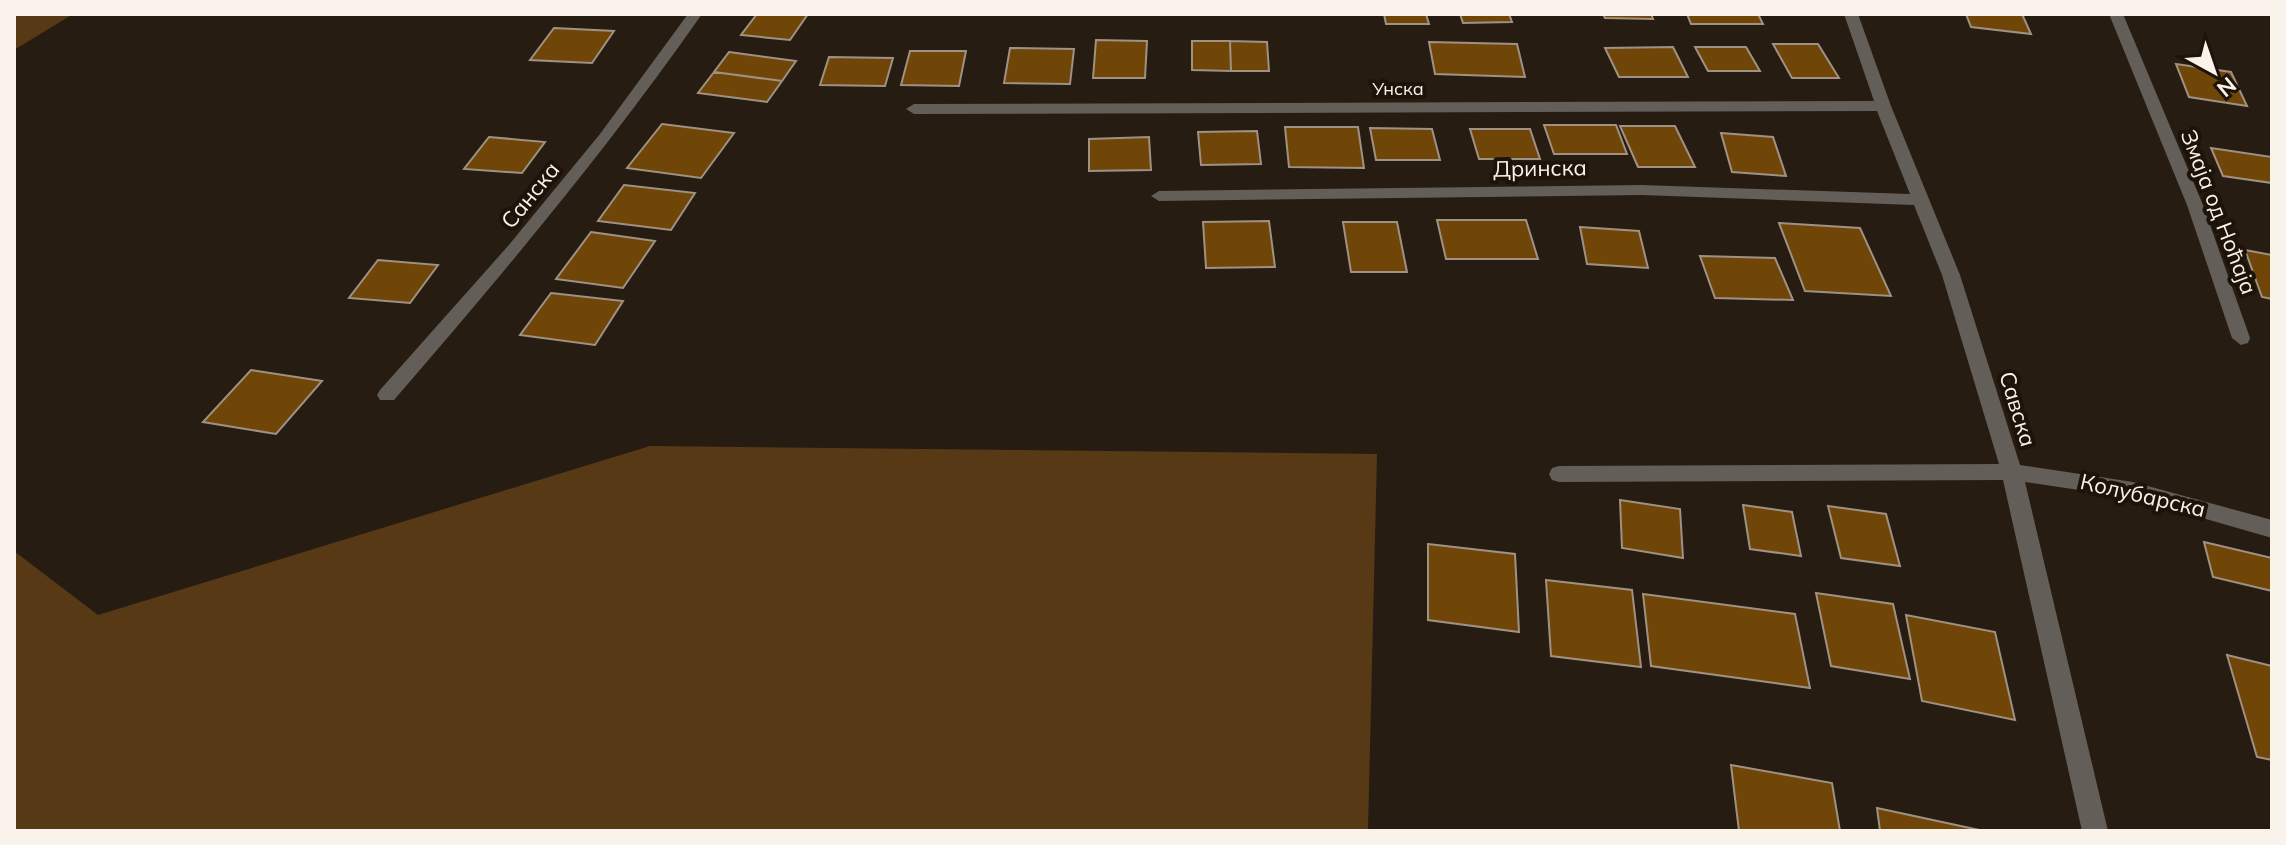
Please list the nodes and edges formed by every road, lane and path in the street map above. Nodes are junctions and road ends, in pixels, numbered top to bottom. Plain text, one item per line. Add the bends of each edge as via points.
1 (695, 14) edge
2 (1851, 14) edge
3 (2116, 14) edge
4 (1883, 106) junction
5 (914, 109) dead end
6 (1159, 196) dead end
7 (1921, 200) junction
8 (2241, 338) dead end
9 (387, 395) dead end
10 (2012, 472) junction
11 (1559, 474) dead end
12 (2272, 529) edge
13 (2095, 831) edge

1 - 9 street, Санска via 606,137
2 - 4 street, Савска
3 - 8 street, Змаја од Ноћаја via 2195,205
4 - 5 street, Унска
4 - 7 street, Савска
6 - 7 street, Дринска via 1642,190
7 - 10 street, Савска via 1951,275
10 - 11 street
10 - 12 street, Колубарска via 2133,490
10 - 13 street, Савска

